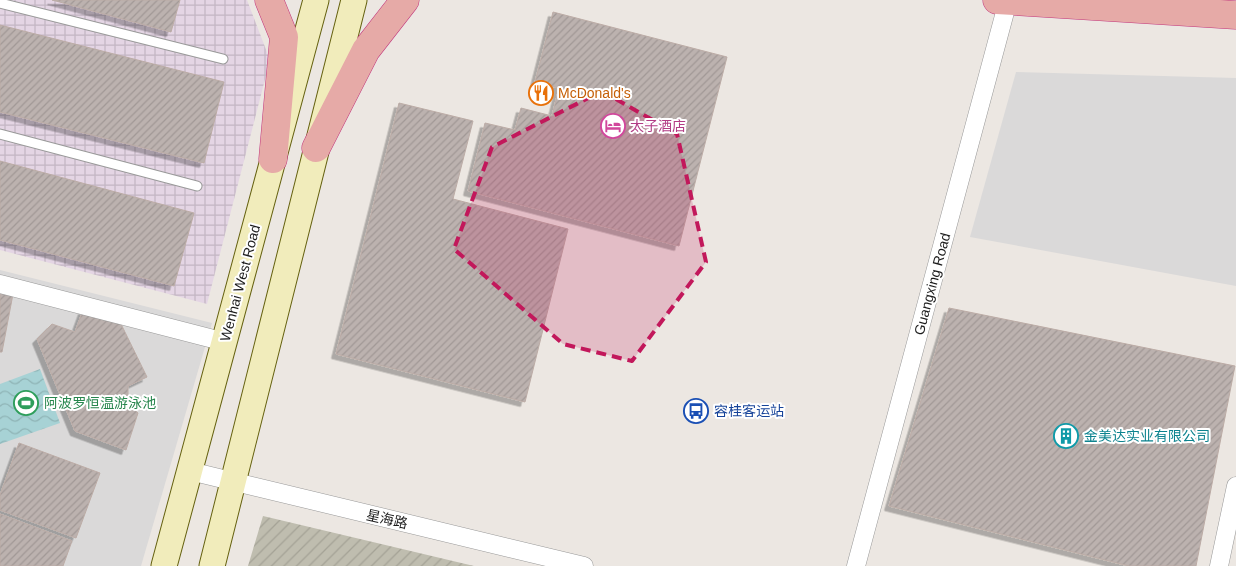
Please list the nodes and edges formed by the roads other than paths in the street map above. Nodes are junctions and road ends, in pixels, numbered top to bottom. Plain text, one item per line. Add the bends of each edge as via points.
1 (269, 0) edge
2 (316, 0) edge
3 (354, 0) edge
4 (405, 0) edge
5 (1002, 1) edge
6 (0, 3) edge
7 (1236, 15) edge
8 (223, 60) dead end
9 (0, 134) edge
10 (316, 148) junction
11 (273, 159) junction
12 (197, 186) dead end
13 (0, 284) edge
14 (224, 342) junction
15 (190, 471) junction
16 (234, 482) junction
17 (1236, 486) edge
18 (164, 566) edge
19 (212, 566) edge
20 (584, 566) edge
21 (856, 566) edge
22 (1219, 566) edge

1 - 11 highway via 284,36
2 - 11 main road, Wenhai West Road
3 - 10 main road
4 - 10 highway via 366,50
5 - 7 highway
5 - 21 street, Guangxing Road
6 - 8 lane
9 - 12 lane
10 - 16 main road
11 - 14 main road, Wenhai West Road
13 - 14 street
14 - 15 main road, Wenhai West Road
15 - 16 street, 星海路
15 - 18 main road, Wenhai West Road
16 - 19 main road
16 - 20 street, 星海路
17 - 22 street

